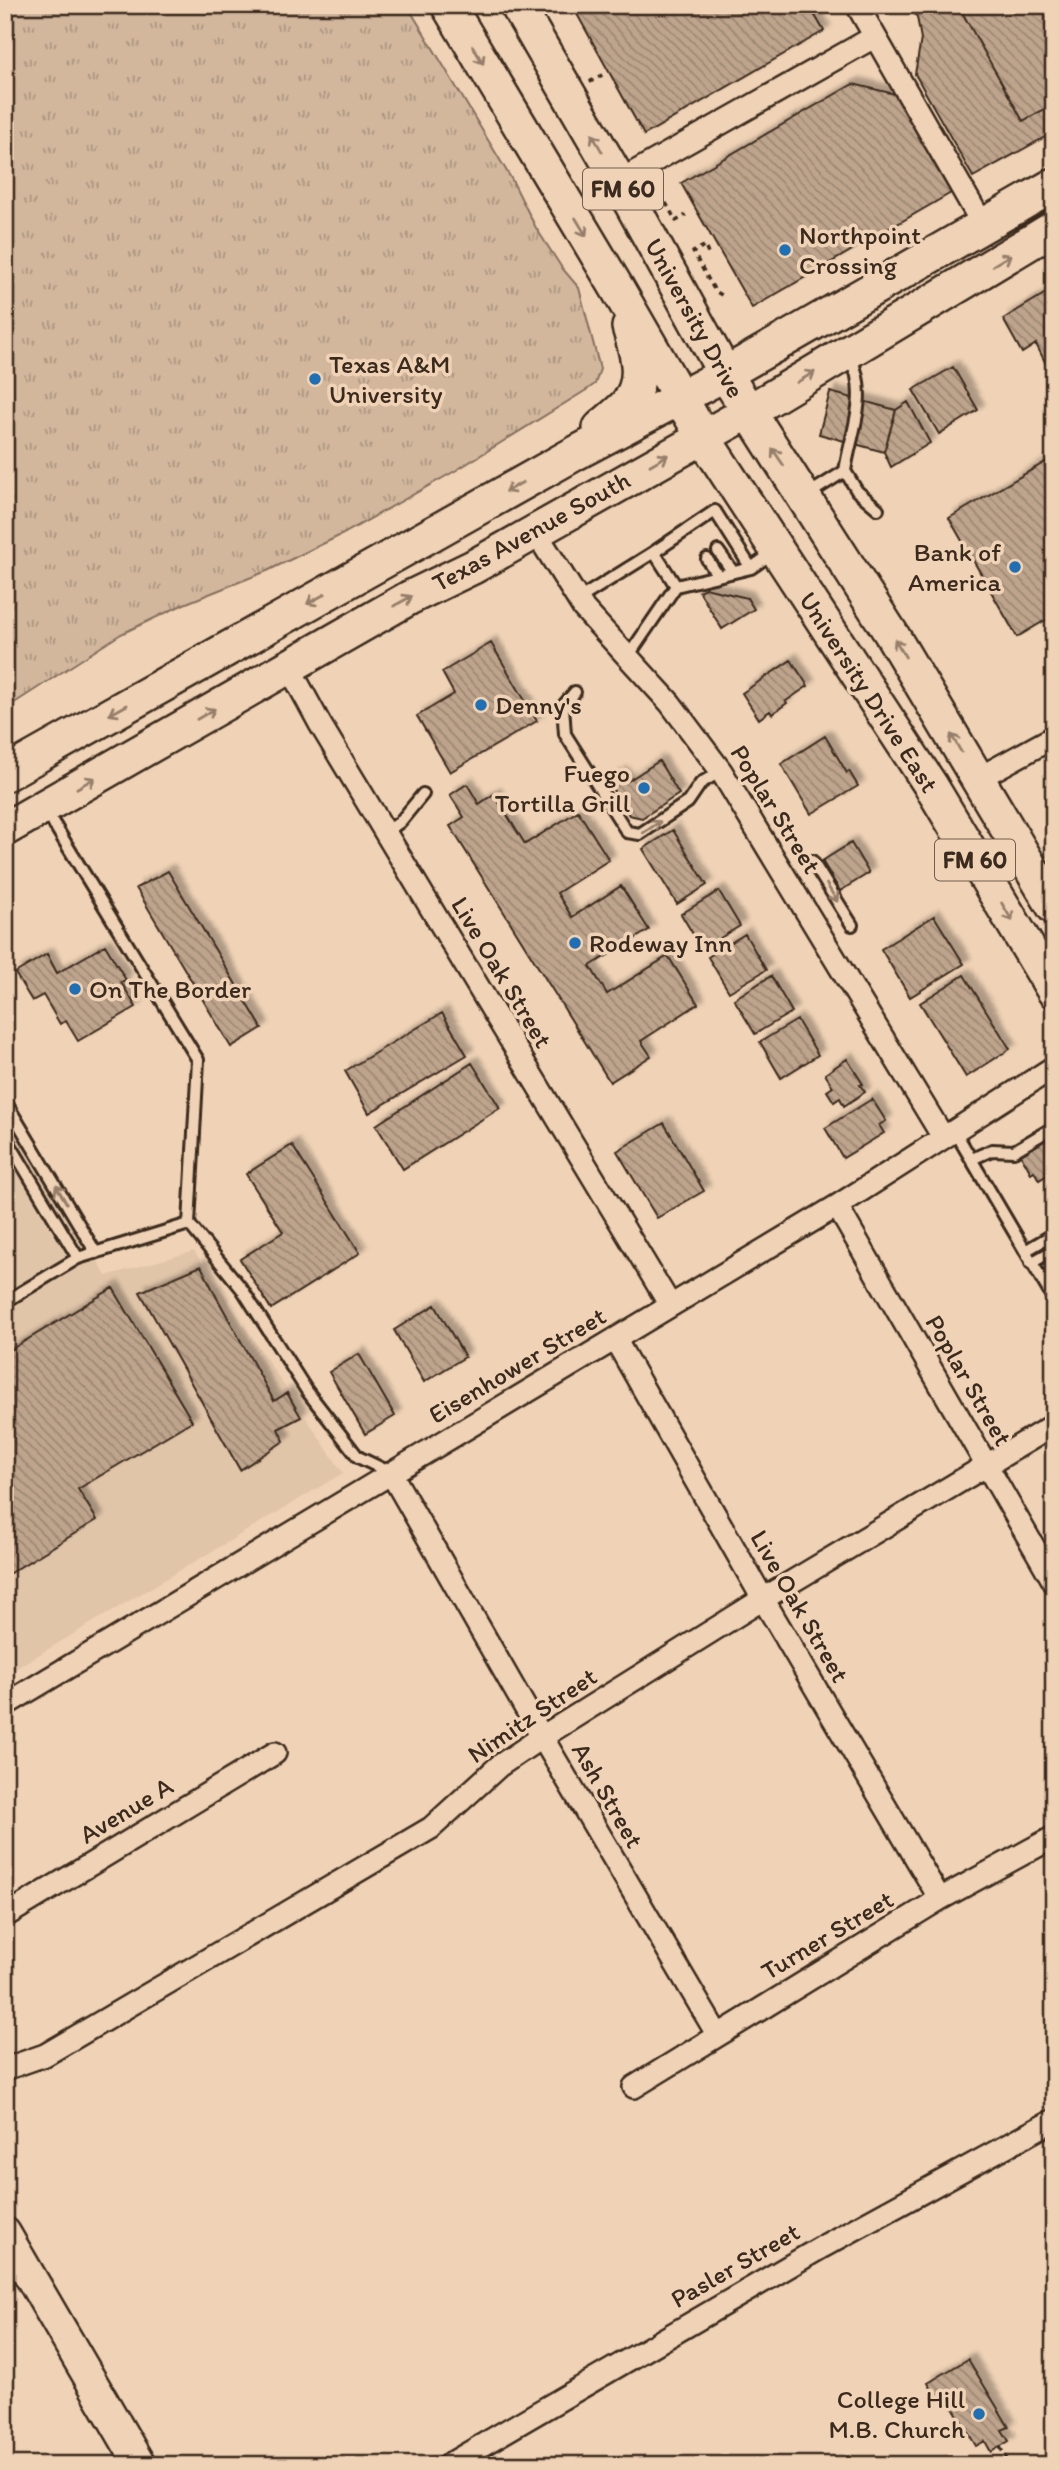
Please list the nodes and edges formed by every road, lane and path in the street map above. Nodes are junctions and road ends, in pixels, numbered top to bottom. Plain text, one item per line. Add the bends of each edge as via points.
1 (448, 5) edge
2 (517, 5) edge
3 (857, 5) edge
4 (874, 37) junction
5 (606, 73) dead end
6 (591, 81) dead end
7 (619, 181) junction
8 (1054, 185) edge
9 (663, 193) dead end
10 (686, 215) dead end
11 (983, 225) junction
12 (1054, 228) edge
13 (709, 256) dead end
14 (617, 288) junction
15 (725, 297) dead end
16 (847, 352) junction
17 (725, 374) junction
18 (680, 396) junction
19 (748, 412) junction
20 (703, 437) junction
21 (574, 454) junction
22 (845, 471) junction
23 (805, 496) junction
24 (878, 509) dead end
25 (535, 531) junction
26 (718, 551) dead end
27 (654, 552) junction
28 (707, 559) dead end
29 (763, 559) junction
30 (733, 572) junction
31 (718, 576) junction
32 (676, 586) junction
33 (577, 600) junction
34 (627, 658) junction
35 (289, 667) junction
36 (575, 692) dead end
37 (1054, 737) edge
38 (720, 771) junction
39 (5, 774) edge
40 (977, 779) junction
41 (422, 794) dead end
42 (44, 807) junction
43 (5, 829) edge
44 (386, 832) junction
45 (812, 861) dead end
46 (1054, 907) edge
47 (852, 925) dead end
48 (1054, 991) edge
49 (1054, 1067) edge
50 (5, 1101) edge
51 (1054, 1127) edge
52 (948, 1133) junction
53 (5, 1136) edge
54 (972, 1159) junction
55 (836, 1206) junction
56 (190, 1224) junction
57 (1054, 1234) edge
58 (1054, 1250) edge
59 (1025, 1251) junction
60 (96, 1253) junction
61 (78, 1258) junction
62 (1031, 1263) junction
63 (1054, 1272) edge
64 (1047, 1282) edge
65 (1054, 1300) edge
66 (5, 1301) edge
67 (670, 1305) junction
68 (615, 1339) junction
69 (1054, 1424) edge
70 (986, 1466) junction
71 (391, 1473) junction
72 (1054, 1582) edge
73 (763, 1600) junction
74 (5, 1705) edge
75 (542, 1737) junction
76 (275, 1753) dead end
77 (1054, 1837) edge
78 (940, 1899) junction
79 (5, 1916) edge
80 (717, 2034) junction
81 (5, 2069) edge
82 (634, 2087) dead end
83 (1054, 2120) edge
84 (5, 2233) edge
85 (1000, 2447) dead end
86 (140, 2465) edge
87 (448, 2465) edge
88 (1010, 2465) edge

1 -> 14 main road, University Drive / FM 60
7 -> 2 main road, University Drive / FM 60
3 - 4 street
4 - 7 street
4 - 11 street
5 - 6 path
7 - 17 main road, University Drive / FM 60
8 - 11 main road, Texas Avenue South
9 - 10 path via 676,221
11 - 17 main road, Texas Avenue South
16 -> 12 main road, Texas Avenue South
13 - 15 path via 705,248 693,252 715,291
14 - 18 main road, University Drive / FM 60
14 - 21 main road via 638,357 638,375 624,407
19 -> 16 main road, Texas Avenue South
16 - 22 lane via 857,372 860,401
17 - 18 main road, Texas Avenue South
17 - 19 main road, University Drive / FM 60
18 - 20 main road, University Drive East / FM 60
18 - 21 main road, Texas Avenue South
19 - 20 main road, Texas Avenue South
23 -> 19 main road, University Drive East / FM 60
25 -> 20 main road, Texas Avenue South
20 - 29 main road, University Drive East / FM 60
21 -> 39 main road, Texas Avenue South
22 - 23 lane
22 - 24 lane
40 -> 23 main road, University Drive East / FM 60
25 - 33 street, Poplar Street
35 -> 25 main road, Texas Avenue South
26 - 30 lane
27 - 29 lane via 715,511
27 - 32 lane
27 - 33 lane
28 - 31 lane
29 - 30 lane
29 -> 48 main road, University Drive East / FM 60 via 931,786
30 - 31 lane
31 - 32 lane
32 - 34 lane
33 - 34 street, Poplar Street
34 - 38 street, Poplar Street via 687,723
42 -> 35 main road, Texas Avenue South
35 - 44 street, Live Oak Street
36 -> 38 lane via 563,706 565,734 627,832 640,834 688,802 701,783
37 - 40 street
38 - 52 street, Poplar Street
40 - 46 main road, University Drive East / FM 60
41 - 44 lane
42 - 43 main road, Texas Avenue South
42 - 56 lane via 198,1060
44 - 67 street, Live Oak Street
45 -> 47 lane
49 - 52 street, Eisenhower Street
60 -> 50 lane
51 - 54 lane via 1014,1151 992,1150
52 - 54 lane
52 - 55 street, Eisenhower Street
53 - 61 lane
54 - 59 lane
55 - 67 street, Eisenhower Street
55 - 70 street, Poplar Street
56 - 60 lane
56 - 71 lane via 242,1289 307,1391 358,1457
57 - 59 lane
58 - 62 lane
59 - 62 lane
60 - 61 lane
61 - 66 lane
62 - 64 lane
63 - 64 lane
64 - 65 lane
67 - 68 street, Eisenhower Street
68 - 71 street, Eisenhower Street
68 - 73 street, Live Oak Street
69 - 70 street, Nimitz Street
70 - 72 street, Poplar Street
70 - 73 street, Nimitz Street
71 - 74 street, Eisenhower Street
71 - 75 street, Ash Street
73 - 75 street, Nimitz Street
73 - 78 street, Live Oak Street
75 - 80 street, Ash Street
75 - 81 street, Nimitz Street via 499,1766 431,1828 45,2055
76 - 79 street, Avenue A
77 - 78 street, Turner Street
78 - 80 street, Turner Street
80 - 82 street, Turner Street
83 - 87 street, Pasler Street via 822,2248
84 - 86 street
85 - 88 path

